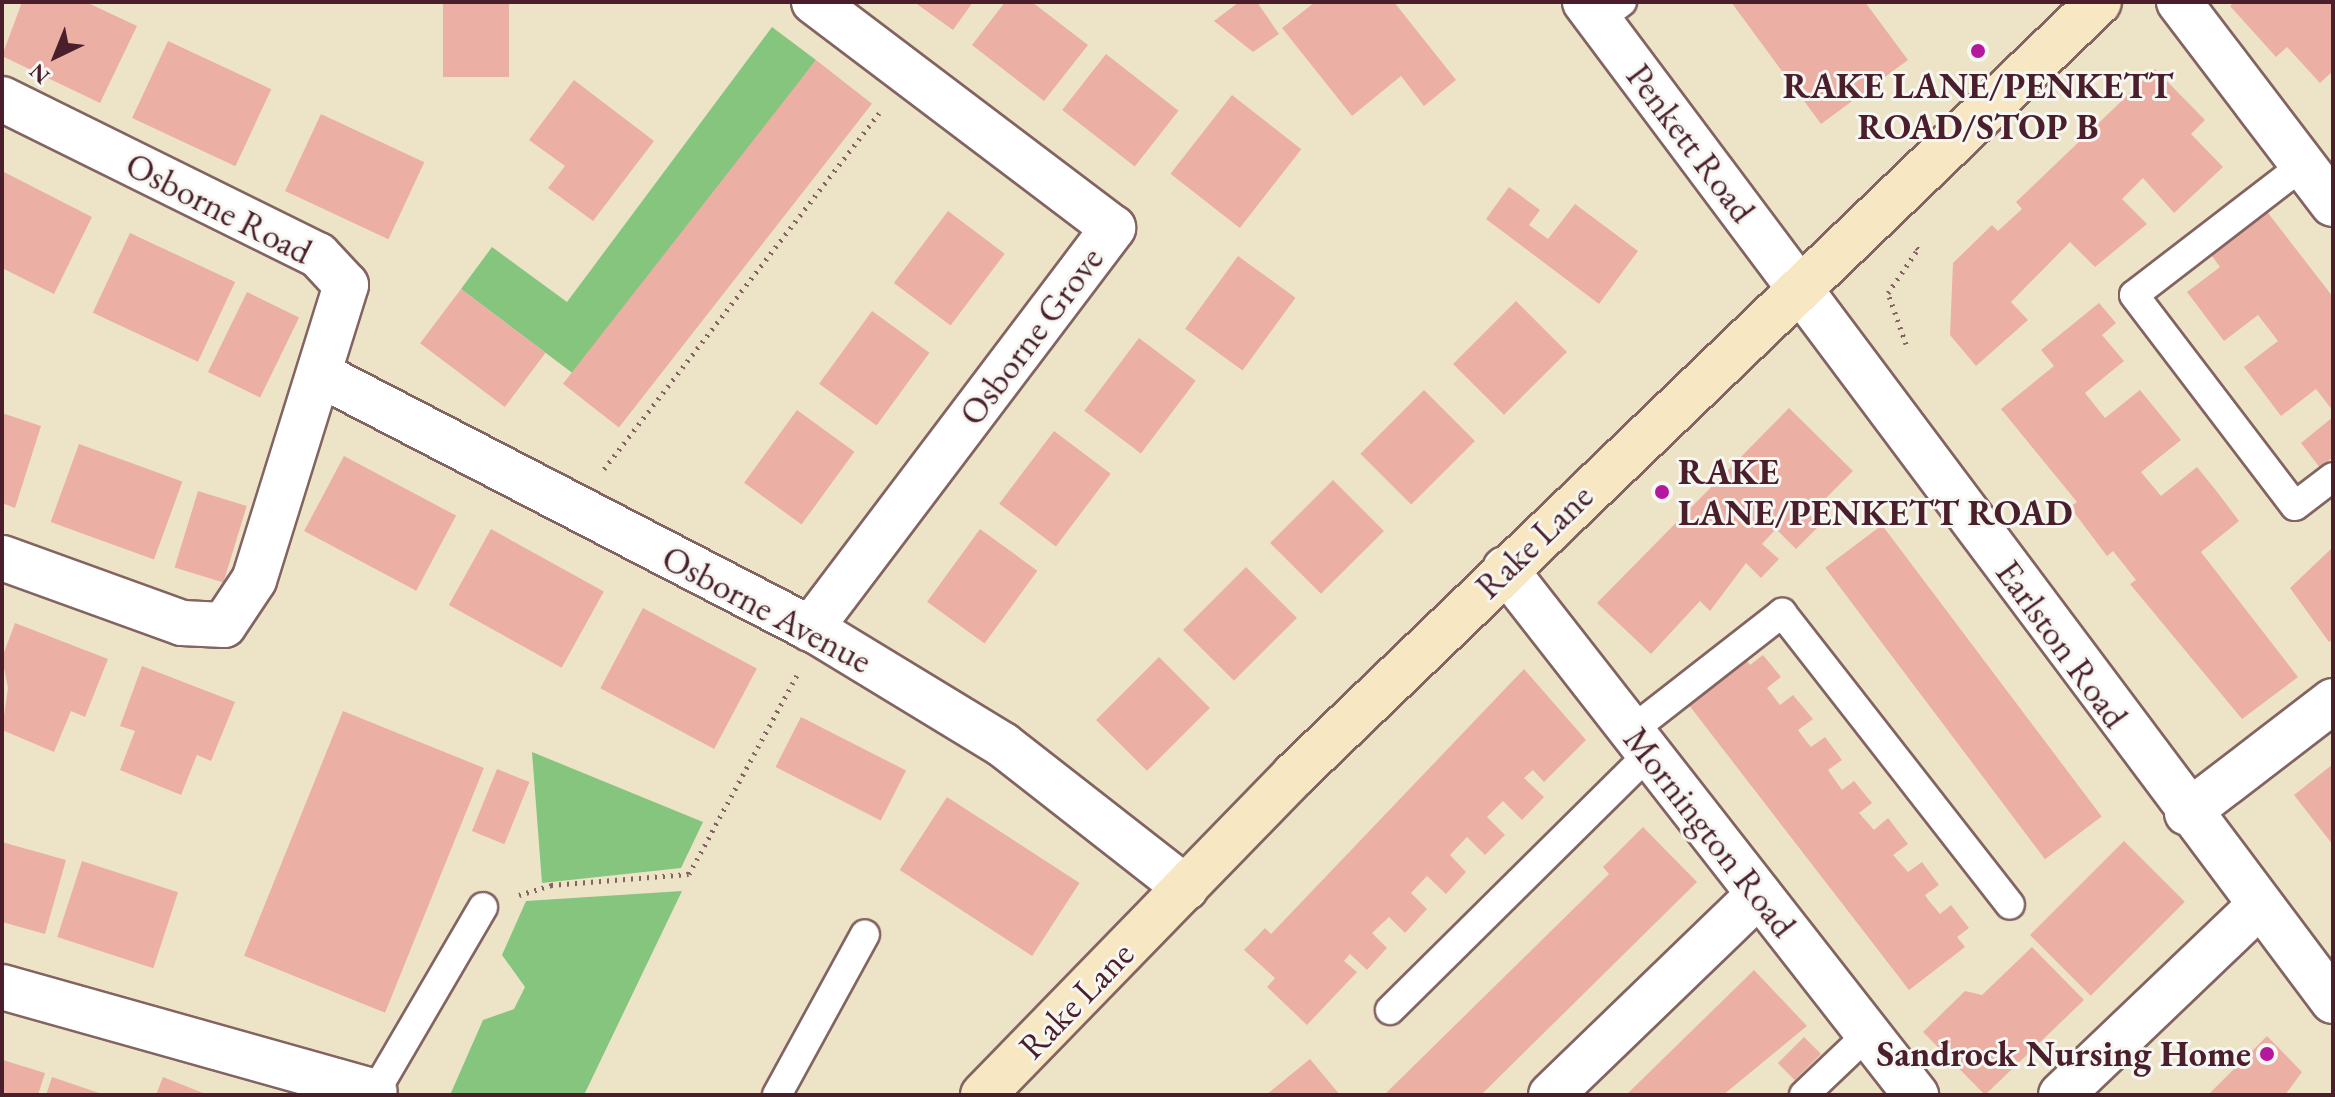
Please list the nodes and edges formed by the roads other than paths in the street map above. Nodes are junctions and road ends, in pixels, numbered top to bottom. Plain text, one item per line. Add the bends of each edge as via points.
1 (814, 2) edge
2 (2099, 2) edge
3 (2179, 2) edge
4 (1602, 8) edge
5 (2, 99) edge
6 (2303, 165) junction
7 (2333, 204) edge
8 (1801, 282) junction
9 (321, 375) junction
10 (2333, 477) edge
11 (2, 558) edge
12 (1505, 569) junction
13 (815, 631) junction
14 (2333, 701) edge
15 (1640, 742) junction
16 (2187, 813) junction
17 (1186, 888) junction
18 (1759, 894) junction
19 (2010, 905) dead end
20 (2259, 906) junction
21 (483, 907) road end
22 (865, 934) dead end
23 (2, 987) edge
24 (2333, 1001) edge
25 (1390, 1010) dead end
26 (1868, 1034) junction
27 (375, 1092) joint
28 (777, 1095) edge
29 (983, 1095) edge
30 (1551, 1095) edge
31 (1804, 1095) edge
32 (1916, 1095) edge
33 (2061, 1095) edge

1 - 13 street, Osborne Grove via 1113,228
2 - 8 main road, Rake Lane
3 - 6 street
4 - 8 street, Penkett Road
5 - 9 street, Osborne Road via 318,255 346,285
6 - 7 street
6 - 10 lane via 2134,295 2295,506
8 - 12 main road, Rake Lane
8 - 16 street, Earlston Road
9 - 11 street via 254,580 224,625 182,623
9 - 13 street, Osborne Avenue
12 - 15 street, Mornington Road
12 - 17 main road, Rake Lane
13 - 17 street, Osborne Avenue via 1003,745
14 - 16 street
15 - 18 street, Mornington Road
15 - 19 lane via 1782,613
15 - 25 lane
16 - 20 street, Earlston Road
17 - 29 main road, Rake Lane
18 - 26 street, Mornington Road
18 - 30 street
20 - 24 street, Earlston Road
20 - 33 street
21 - 27 lane
22 - 28 lane
23 - 27 street
26 - 31 lane
26 - 32 street, Mornington Road

